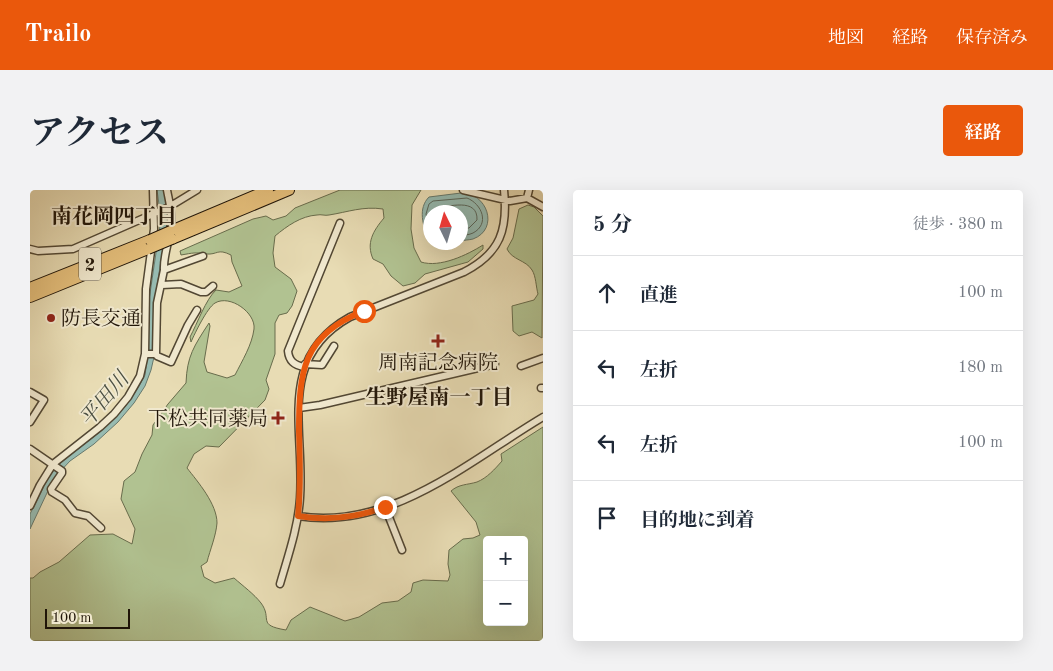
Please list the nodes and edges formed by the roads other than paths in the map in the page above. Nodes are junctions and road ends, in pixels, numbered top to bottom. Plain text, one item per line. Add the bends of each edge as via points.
1 (153, 190) edge
2 (167, 190) edge
3 (197, 190) edge
4 (268, 190) edge
5 (289, 190) edge
6 (462, 190) edge
7 (504, 190) edge
8 (529, 190) edge
9 (527, 198) junction
10 (505, 200) junction
11 (170, 206) junction
12 (543, 207) edge
13 (156, 213) junction
14 (340, 223) dead end
15 (173, 235) junction
16 (149, 244) junction
17 (30, 249) edge
18 (203, 256) dead end
19 (164, 270) junction
20 (162, 284) junction
21 (213, 286) dead end
22 (30, 288) edge
23 (30, 297) edge
24 (197, 310) dead end
25 (334, 346) dead end
26 (145, 354) junction
27 (155, 354) junction
28 (543, 358) edge
29 (495, 364) dead end
30 (304, 366) junction
31 (521, 366) dead end
32 (30, 392) edge
33 (299, 408) junction
34 (543, 417) edge
35 (30, 422) edge
36 (30, 449) edge
37 (54, 465) junction
38 (30, 506) edge
39 (385, 507) junction
40 (298, 516) junction
41 (101, 528) dead end
42 (402, 550) dead end
43 (280, 584) dead end

1 - 13 street
2 - 11 street
3 - 11 street
4 - 15 highway, 2
5 - 15 highway, 2
6 - 10 street
7 - 10 street
8 - 9 street
9 - 10 street
9 - 12 street
10 - 30 street via 504,228 490,253 479,264 337,324 312,350
11 - 13 street
11 - 19 street via 172,225
13 - 17 street via 73,249
13 - 26 street via 146,289
14 - 30 street via 288,351 292,363
15 - 16 highway, 2, bridge
16 - 22 highway, 2
16 - 23 highway, 2
18 - 19 street
19 - 20 street
20 - 21 street via 181,284 201,292
20 - 27 street via 157,303
24 - 27 street via 171,362
25 - 30 street via 322,365
26 - 27 street
26 - 37 street via 140,376 123,402 100,427
28 - 31 street
29 - 33 street
30 - 33 street
32 - 35 street via 44,400
33 - 40 street
34 - 39 street via 437,484
36 - 37 street
37 - 38 street
37 - 41 street via 62,473 52,492 65,500 75,513 88,516
39 - 40 street via 353,517
39 - 42 street
40 - 43 street

